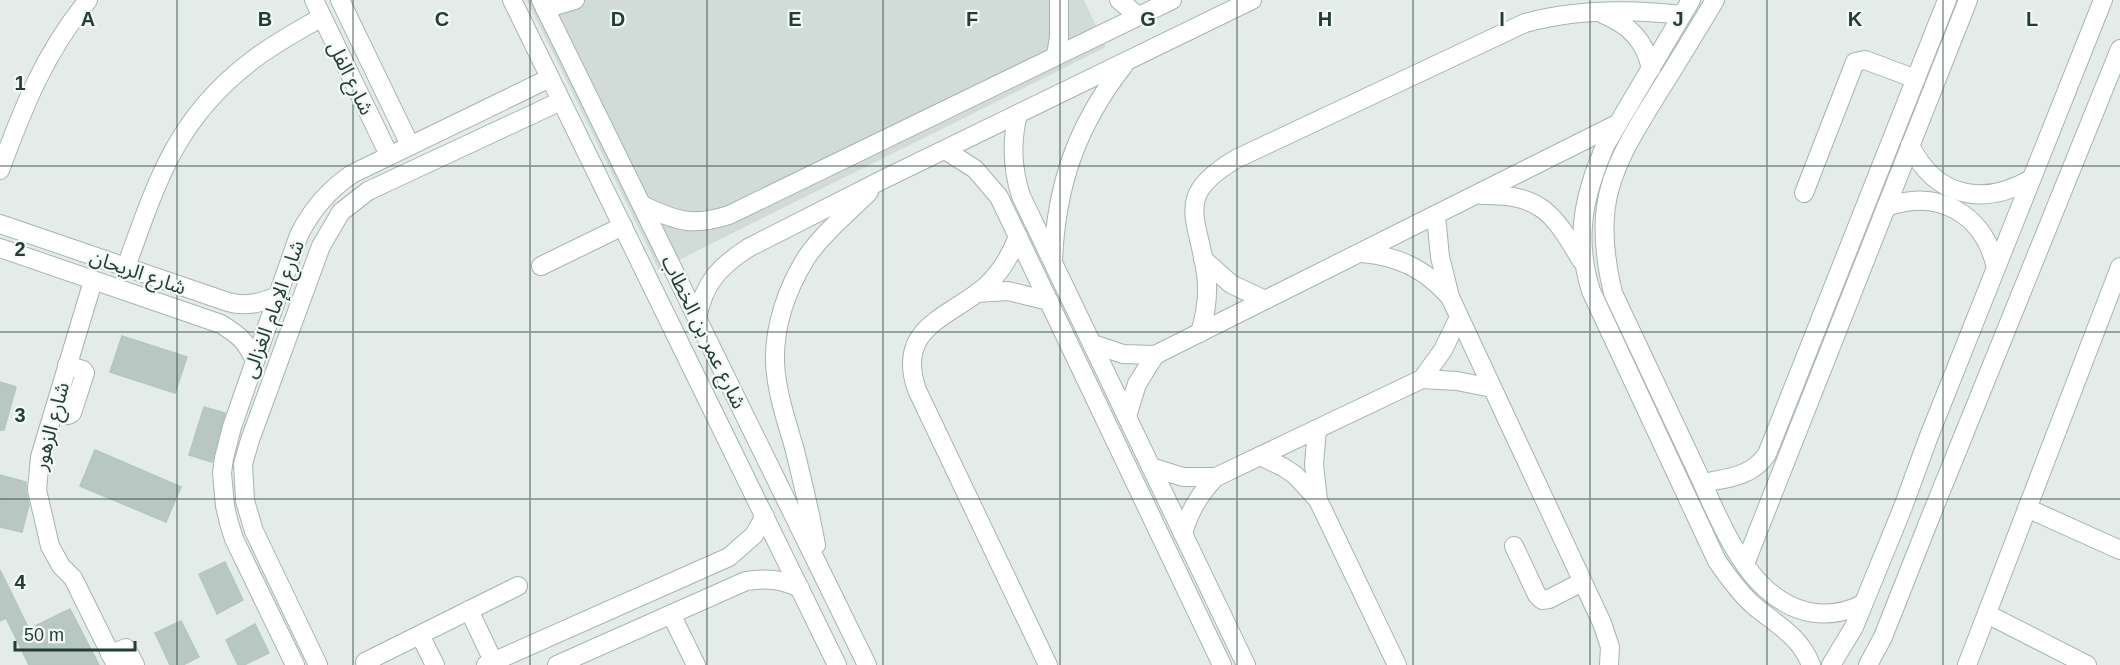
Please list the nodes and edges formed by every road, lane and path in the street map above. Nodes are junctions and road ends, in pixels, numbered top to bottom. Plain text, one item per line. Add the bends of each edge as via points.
1 (88, 0) edge
2 (340, 0) edge
3 (512, 0) edge
4 (574, 0) edge
5 (1059, 0) edge
6 (1119, 0) edge
7 (1172, 0) edge
8 (1252, 0) edge
9 (1715, 0) edge
10 (1947, 0) edge
11 (1968, 0) edge
12 (2103, 0) edge
13 (543, 5) edge
14 (318, 8) edge
15 (1686, 8) edge
16 (1598, 12) junction
17 (1138, 16) junction
18 (1937, 25) junction
19 (1956, 33) junction
20 (2120, 49) edge
21 (1056, 56) junction
22 (1128, 60) junction
23 (1650, 69) junction
24 (550, 78) junction
25 (1916, 79) junction
26 (561, 101) junction
27 (1018, 114) junction
28 (1618, 124) junction
29 (604, 129) junction
30 (581, 141) junction
31 (410, 145) junction
32 (1910, 145) junction
33 (945, 150) junction
34 (389, 155) junction
35 (0, 170) edge
36 (627, 176) junction
37 (2031, 179) junction
38 (882, 180) junction
39 (1944, 184) junction
40 (604, 188) junction
41 (1804, 193) dead end
42 (1477, 196) junction
43 (1936, 202) junction
44 (642, 205) junction
45 (1886, 207) junction
46 (1436, 216) junction
47 (0, 224) edge
48 (623, 226) junction
49 (1018, 236) junction
50 (0, 248) edge
51 (1362, 252) junction
52 (1203, 259) junction
53 (1053, 262) junction
54 (541, 266) dead end
55 (1585, 266) junction
56 (126, 267) junction
57 (2120, 267) edge
58 (1996, 268) junction
59 (93, 281) junction
60 (977, 293) junction
61 (278, 296) junction
62 (1450, 297) junction
63 (1265, 300) junction
64 (1049, 301) junction
65 (1826, 303) junction
66 (1844, 310) junction
67 (1622, 311) junction
68 (1459, 317) junction
69 (697, 318) junction
70 (1604, 320) junction
71 (1200, 333) junction
72 (1093, 344) junction
73 (1155, 355) junction
74 (255, 362) junction
75 (1422, 379) junction
76 (1492, 388) junction
77 (1127, 416) junction
78 (1317, 429) junction
79 (1260, 456) junction
80 (1151, 467) junction
81 (1216, 477) junction
82 (1703, 483) junction
83 (1318, 500) junction
84 (1903, 507) junction
85 (2027, 508) junction
86 (765, 516) junction
87 (1930, 518) junction
88 (1183, 534) junction
89 (1514, 546) dead end
90 (2120, 550) edge
91 (1745, 564) junction
92 (820, 568) junction
93 (1582, 582) junction
94 (518, 586) dead end
95 (800, 588) junction
96 (1863, 604) junction
97 (469, 610) junction
98 (671, 614) junction
99 (1987, 614) junction
100 (1229, 630) junction
101 (420, 635) junction
102 (1210, 639) junction
103 (113, 660) edge
104 (364, 662) dead end
105 (492, 664) edge
106 (135, 665) edge
107 (295, 665) edge
108 (318, 665) edge
109 (435, 665) edge
110 (557, 665) edge
111 (696, 665) edge
112 (837, 665) edge
113 (867, 665) edge
114 (1048, 665) edge
115 (1222, 665) edge
116 (1246, 665) edge
117 (1397, 665) edge
118 (1609, 665) edge
119 (1811, 665) edge
120 (1831, 665) edge
121 (1868, 665) edge
122 (1967, 665) edge
123 (2087, 665) edge

1 - 35 street via 46,61
2 - 31 street, شارع الفل
3 - 24 street, شارع عمر بن الخطاب
4 - 13 street
5 - 21 street
6 - 17 street
7 - 17 street
8 - 22 street
9 - 67 street via 1627,145 1606,204 1607,266
10 - 18 street
11 - 19 street
12 - 37 street
13 - 29 street, شارع عمر بن الخطاب
14 - 34 street, شارع الفل
14 - 56 street via 215,93 186,129 162,169
15 - 16 street
15 - 23 street
16 - 23 street via 1629,27 1640,39
16 - 52 street via 1556,15 1511,28 1218,169 1198,193 1194,210
17 - 21 street
18 - 19 street
18 - 25 street
19 - 32 street
20 - 87 street
21 - 44 street via 729,215 688,222
22 - 27 street
22 - 53 street via 1108,84 1078,139 1059,200
23 - 28 street
24 - 26 street, شارع عمر بن الخطاب
24 - 31 street, شارع الإمام الغزالى
25 - 41 street via 1864,60 1855,62
25 - 65 street
26 - 30 street, شارع عمر بن الخطاب
26 - 108 street, شارع الإمام الغزالى via 368,190 341,212 321,246 250,440 242,476 254,531
27 - 33 street
27 - 53 street via 1013,147 1016,180
28 - 42 street
28 - 55 street via 1588,189 1583,215
29 - 30 street via 599,141
29 - 36 street, شارع عمر بن الخطاب
30 - 40 street, شارع عمر بن الخطاب
31 - 34 street, شارع الإمام الغزالى
32 - 39 street via 1924,167
32 - 45 street
33 - 38 street
33 - 49 street via 988,182
34 - 61 street, شارع الإمام الغزالى via 338,184 315,208 299,235
36 - 40 street via 611,176
36 - 44 street, شارع عمر بن الخطاب
37 - 39 street via 2015,188 1988,194 1960,192
37 - 58 street
38 - 69 street via 767,237 728,261 701,298
38 - 92 street via 807,257 793,281 777,334 779,391
39 - 43 street
40 - 48 street, شارع عمر بن الخطاب
42 - 46 street
42 - 55 street via 1512,196 1543,208
43 - 45 street via 1911,200
43 - 58 street via 1972,221 1988,243
44 - 69 street, شارع عمر بن الخطاب
45 - 66 street
46 - 51 street
46 - 62 street via 1440,257
47 - 56 street, شارع الريحان
48 - 54 street
48 - 86 street, شارع عمر بن الخطاب
49 - 60 street via 1003,267
49 - 64 street
50 - 59 street, شارع الريحان
51 - 62 street via 1411,265 1439,284
51 - 63 street
52 - 63 street via 1231,284
52 - 71 street via 1207,296
53 - 72 street
55 - 70 street
56 - 61 street, شارع الريحان via 237,304
57 - 85 street
58 - 84 street
59 - 74 street, شارع الريحان via 221,324 245,341
59 - 103 street, شارع الزهور via 40,457 37,490 50,546 73,578
60 - 64 street via 1008,291
60 - 114 street via 922,334 913,354 912,376
61 - 74 street, شارع الإمام الغزالى
62 - 68 street
63 - 71 street
64 - 102 street
65 - 66 street
65 - 82 street via 1761,463 1744,474
66 - 91 street
67 - 70 street
67 - 82 street
68 - 75 street via 1443,350
68 - 76 street
69 - 92 street, شارع عمر بن الخطاب
70 - 119 street via 1717,561 1745,597 1794,637
71 - 73 street
72 - 73 street via 1123,354
72 - 77 street
73 - 77 street via 1137,384
74 - 107 street, شارع الإمام الغزالى via 231,427 222,489 234,539
75 - 76 street
75 - 78 street
76 - 93 street
77 - 80 street
78 - 79 street
78 - 83 street via 1314,464
79 - 81 street
79 - 83 street via 1284,467
80 - 81 street via 1183,477
80 - 88 street
81 - 88 street via 1195,503
82 - 91 street
83 - 117 street
84 - 87 street
84 - 96 street
85 - 90 street
85 - 99 street
86 - 95 street, شارع عمر بن الخطاب
86 - 105 street via 746,544 729,557
87 - 121 street
88 - 100 street
89 - 93 street via 1542,600
91 - 96 street via 1770,592 1803,610 1833,614
92 - 113 street, شارع عمر بن الخطاب
93 - 118 street via 1607,635
94 - 97 street
95 - 98 street via 772,579 746,581
95 - 112 street, شارع عمر بن الخطاب
96 - 120 street
97 - 101 street
97 - 105 street
98 - 110 street
98 - 111 street
99 - 122 street
99 - 123 street
100 - 102 street
100 - 116 street
101 - 104 street
101 - 109 street
102 - 115 street
103 - 106 street via 126,648

